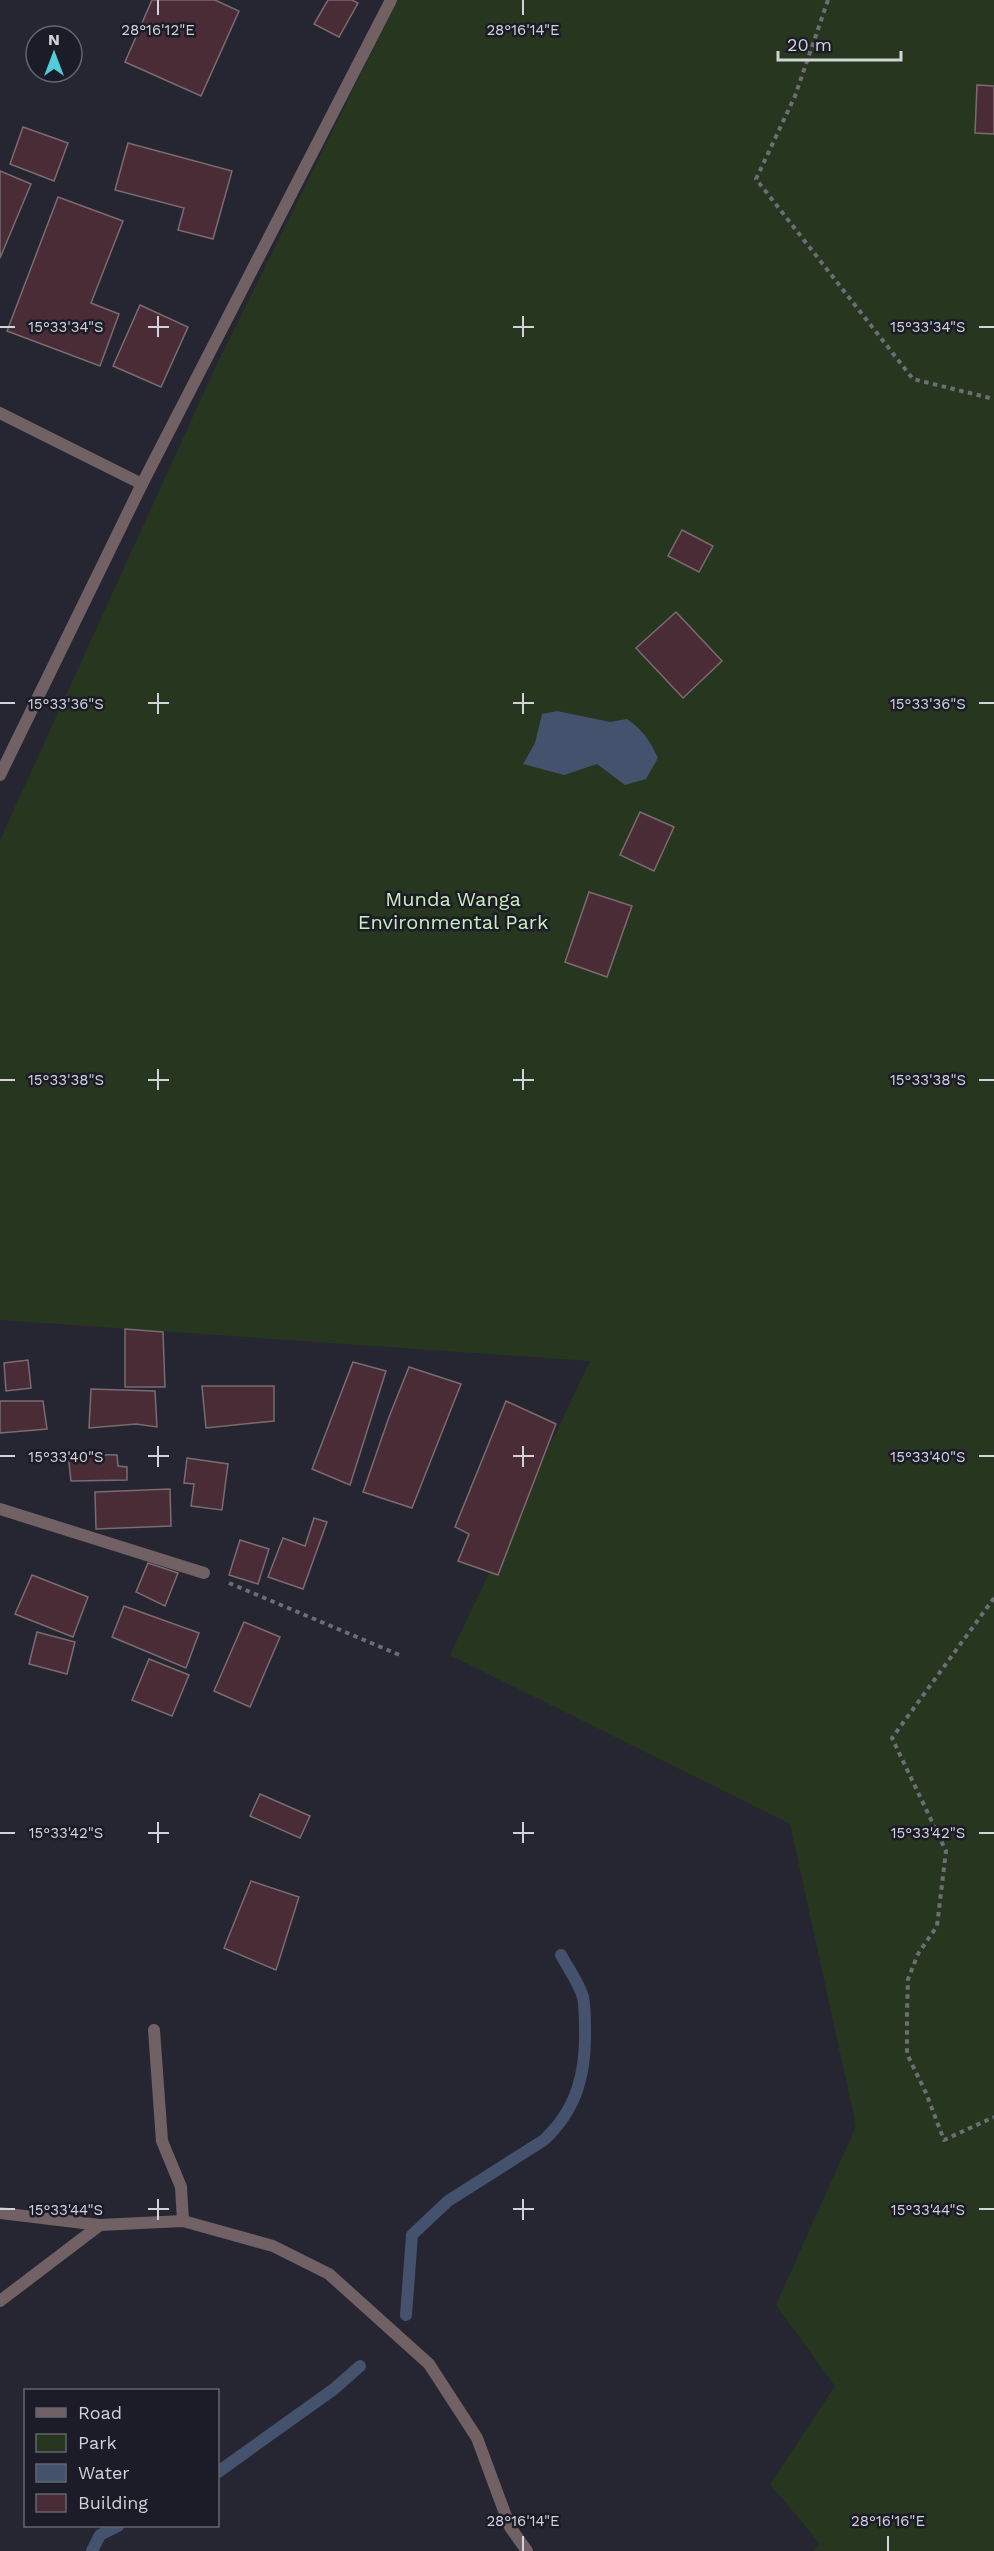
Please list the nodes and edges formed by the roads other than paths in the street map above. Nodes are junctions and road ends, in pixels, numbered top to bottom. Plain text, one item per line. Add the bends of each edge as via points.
1 (391, 0) edge
2 (0, 413) edge
3 (142, 484) junction
4 (0, 775) edge
5 (0, 1509) edge
6 (204, 1573) road end
7 (154, 2030) dead end
8 (0, 2213) edge
9 (183, 2221) junction
10 (100, 2226) junction
11 (0, 2301) edge
12 (527, 2551) edge

1 - 3 street
2 - 3 street
3 - 4 street
5 - 6 street
7 - 9 street via 162,2141 181,2187
8 - 10 street
9 - 10 street
9 - 12 street via 273,2246 329,2274 429,2364 477,2438 510,2527
10 - 11 street

